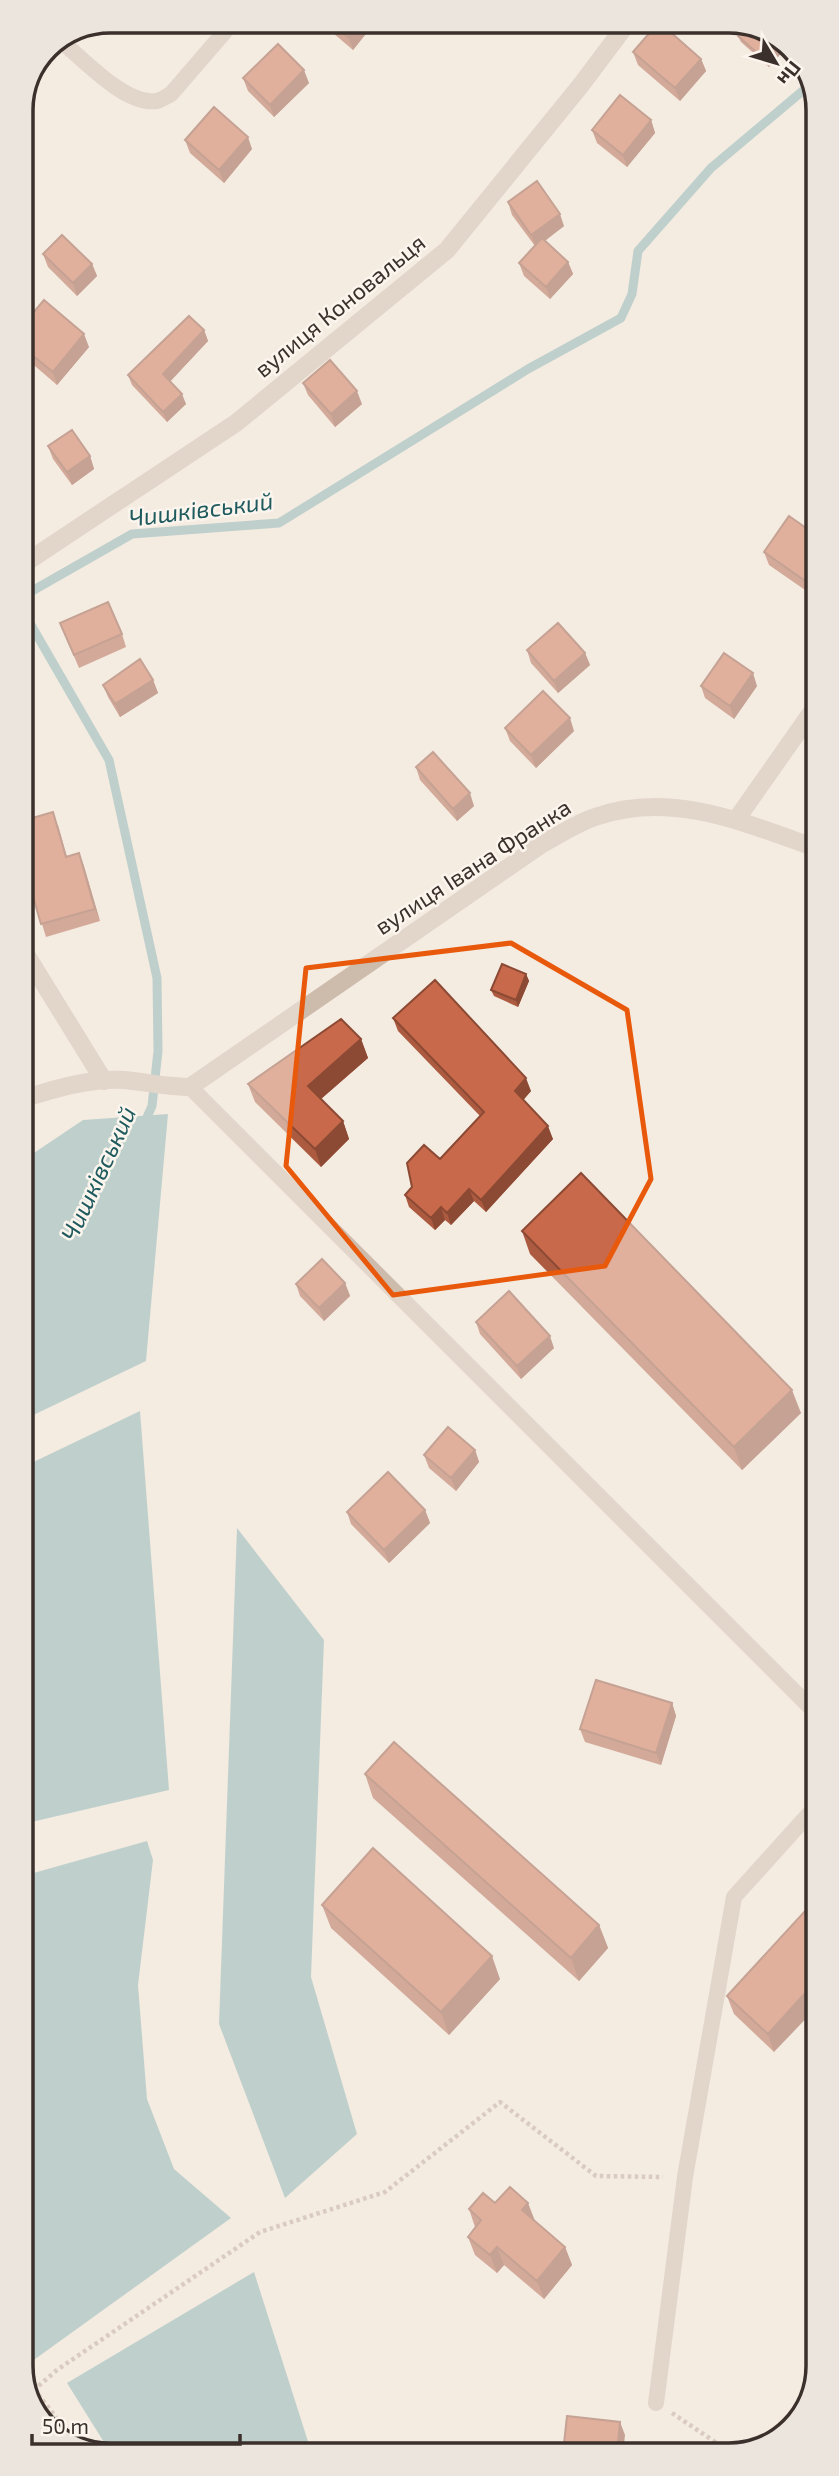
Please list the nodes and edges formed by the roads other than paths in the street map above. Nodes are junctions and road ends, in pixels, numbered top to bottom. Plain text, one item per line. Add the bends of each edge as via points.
1 (224, 33) edge
2 (620, 33) edge
3 (68, 46) edge
4 (33, 558) edge
5 (806, 720) edge
6 (736, 820) junction
7 (806, 844) edge
8 (33, 966) edge
9 (104, 1081) junction
10 (190, 1087) junction
11 (33, 1096) edge
12 (806, 1703) edge
13 (806, 1817) edge
14 (656, 2403) road end

1 - 3 lane via 171,93 157,101 139,100 123,92
2 - 4 street, вулиця Коновальця via 447,250 236,423
5 - 6 street
6 - 7 street, вулиця Івана Франка
6 - 10 street, вулиця Івана Франка via 693,809 654,806 596,816 542,845
8 - 9 street
9 - 10 street
9 - 11 street
10 - 12 lane
13 - 14 lane via 734,1897 685,2177

